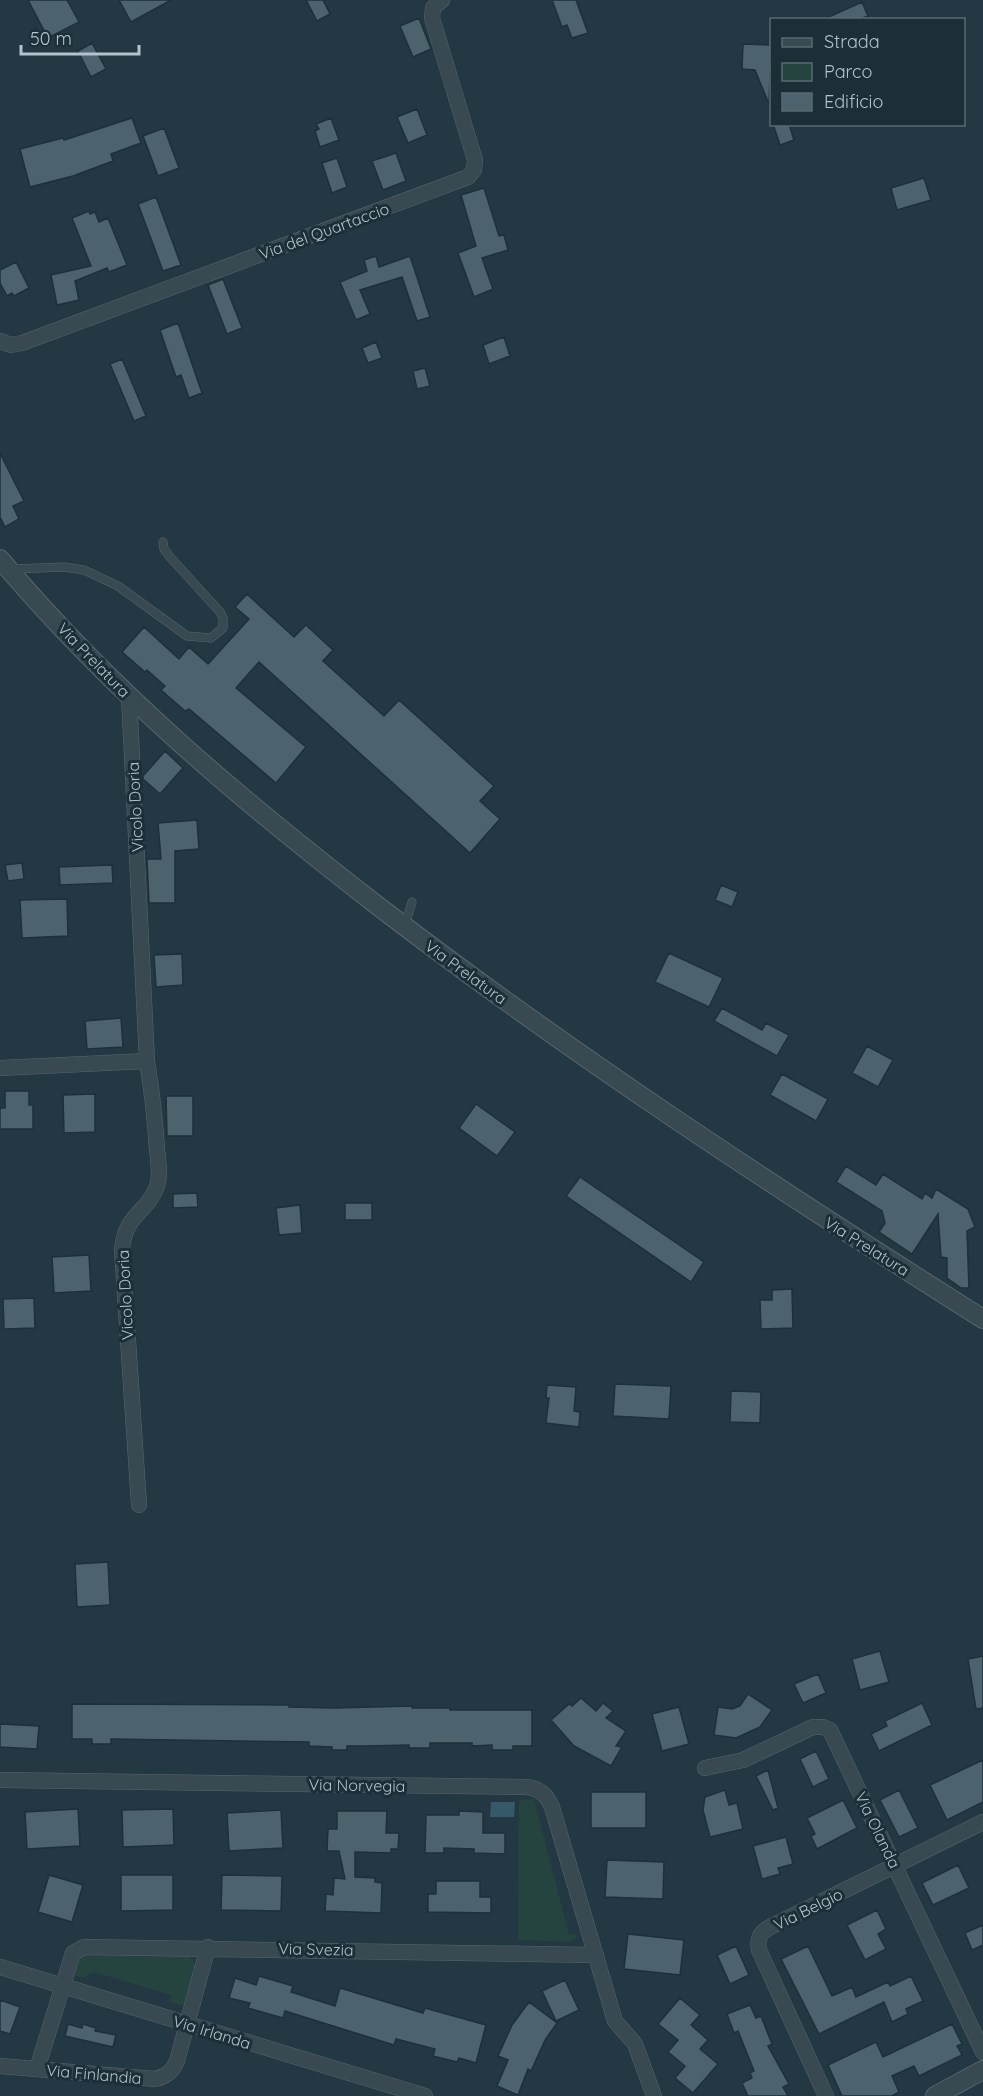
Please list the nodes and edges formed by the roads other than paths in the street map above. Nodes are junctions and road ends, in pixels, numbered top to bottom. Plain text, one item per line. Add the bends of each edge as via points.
1 (442, 0) edge
2 (0, 341) edge
3 (163, 542) dead end
4 (4, 564) edge
5 (129, 696) junction
6 (412, 902) dead end
7 (405, 926) junction
8 (147, 1061) junction
9 (0, 1068) edge
10 (983, 1319) edge
11 (139, 1505) dead end
12 (705, 1768) dead end
13 (0, 1780) edge
14 (983, 1822) edge
15 (895, 1865) junction
16 (208, 1947) junction
17 (596, 1955) junction
18 (0, 1967) edge
19 (64, 1986) junction
20 (186, 2024) junction
21 (983, 2052) edge
22 (0, 2066) edge
23 (37, 2069) junction
24 (983, 2070) edge
25 (948, 2093) edge
26 (425, 2096) edge
27 (654, 2096) edge
28 (826, 2096) edge

1 - 2 street, Via del Quartaccio via 433,8 432,18 475,160 468,177 22,343
3 - 4 lane via 170,557 220,612 223,628 216,635 187,636 118,586 84,570
4 - 5 street, Via Prelatura
5 - 7 street, Via Prelatura via 245,800
5 - 8 street, Vicolo Doria
6 - 7 lane
7 - 10 street, Via Prelatura via 595,1066 807,1208
8 - 9 street
8 - 11 street, Vicolo Doria via 158,1180 152,1195 128,1224 122,1250
12 - 15 street, Via Olanda via 743,1760 813,1727 827,1728
13 - 17 street, Via Norvegia via 533,1788 546,1796 552,1807
14 - 15 street, Via Belgio
15 - 21 street, Via Olanda
15 - 28 street, Via Belgio via 764,1930 758,1939 760,1952
16 - 17 street, Via Svezia
16 - 19 street, Via Svezia via 84,1947 73,1953
16 - 20 street, Via Finlandia
17 - 27 street, Via Norvegia via 615,2021 635,2044
18 - 19 street, Via Irlanda
19 - 20 street, Via Irlanda
19 - 23 street, Via Finlandia
20 - 23 street, Via Finlandia via 176,2065 161,2078
20 - 26 street, Via Irlanda
22 - 23 street, Via Finlandia
24 - 25 street

